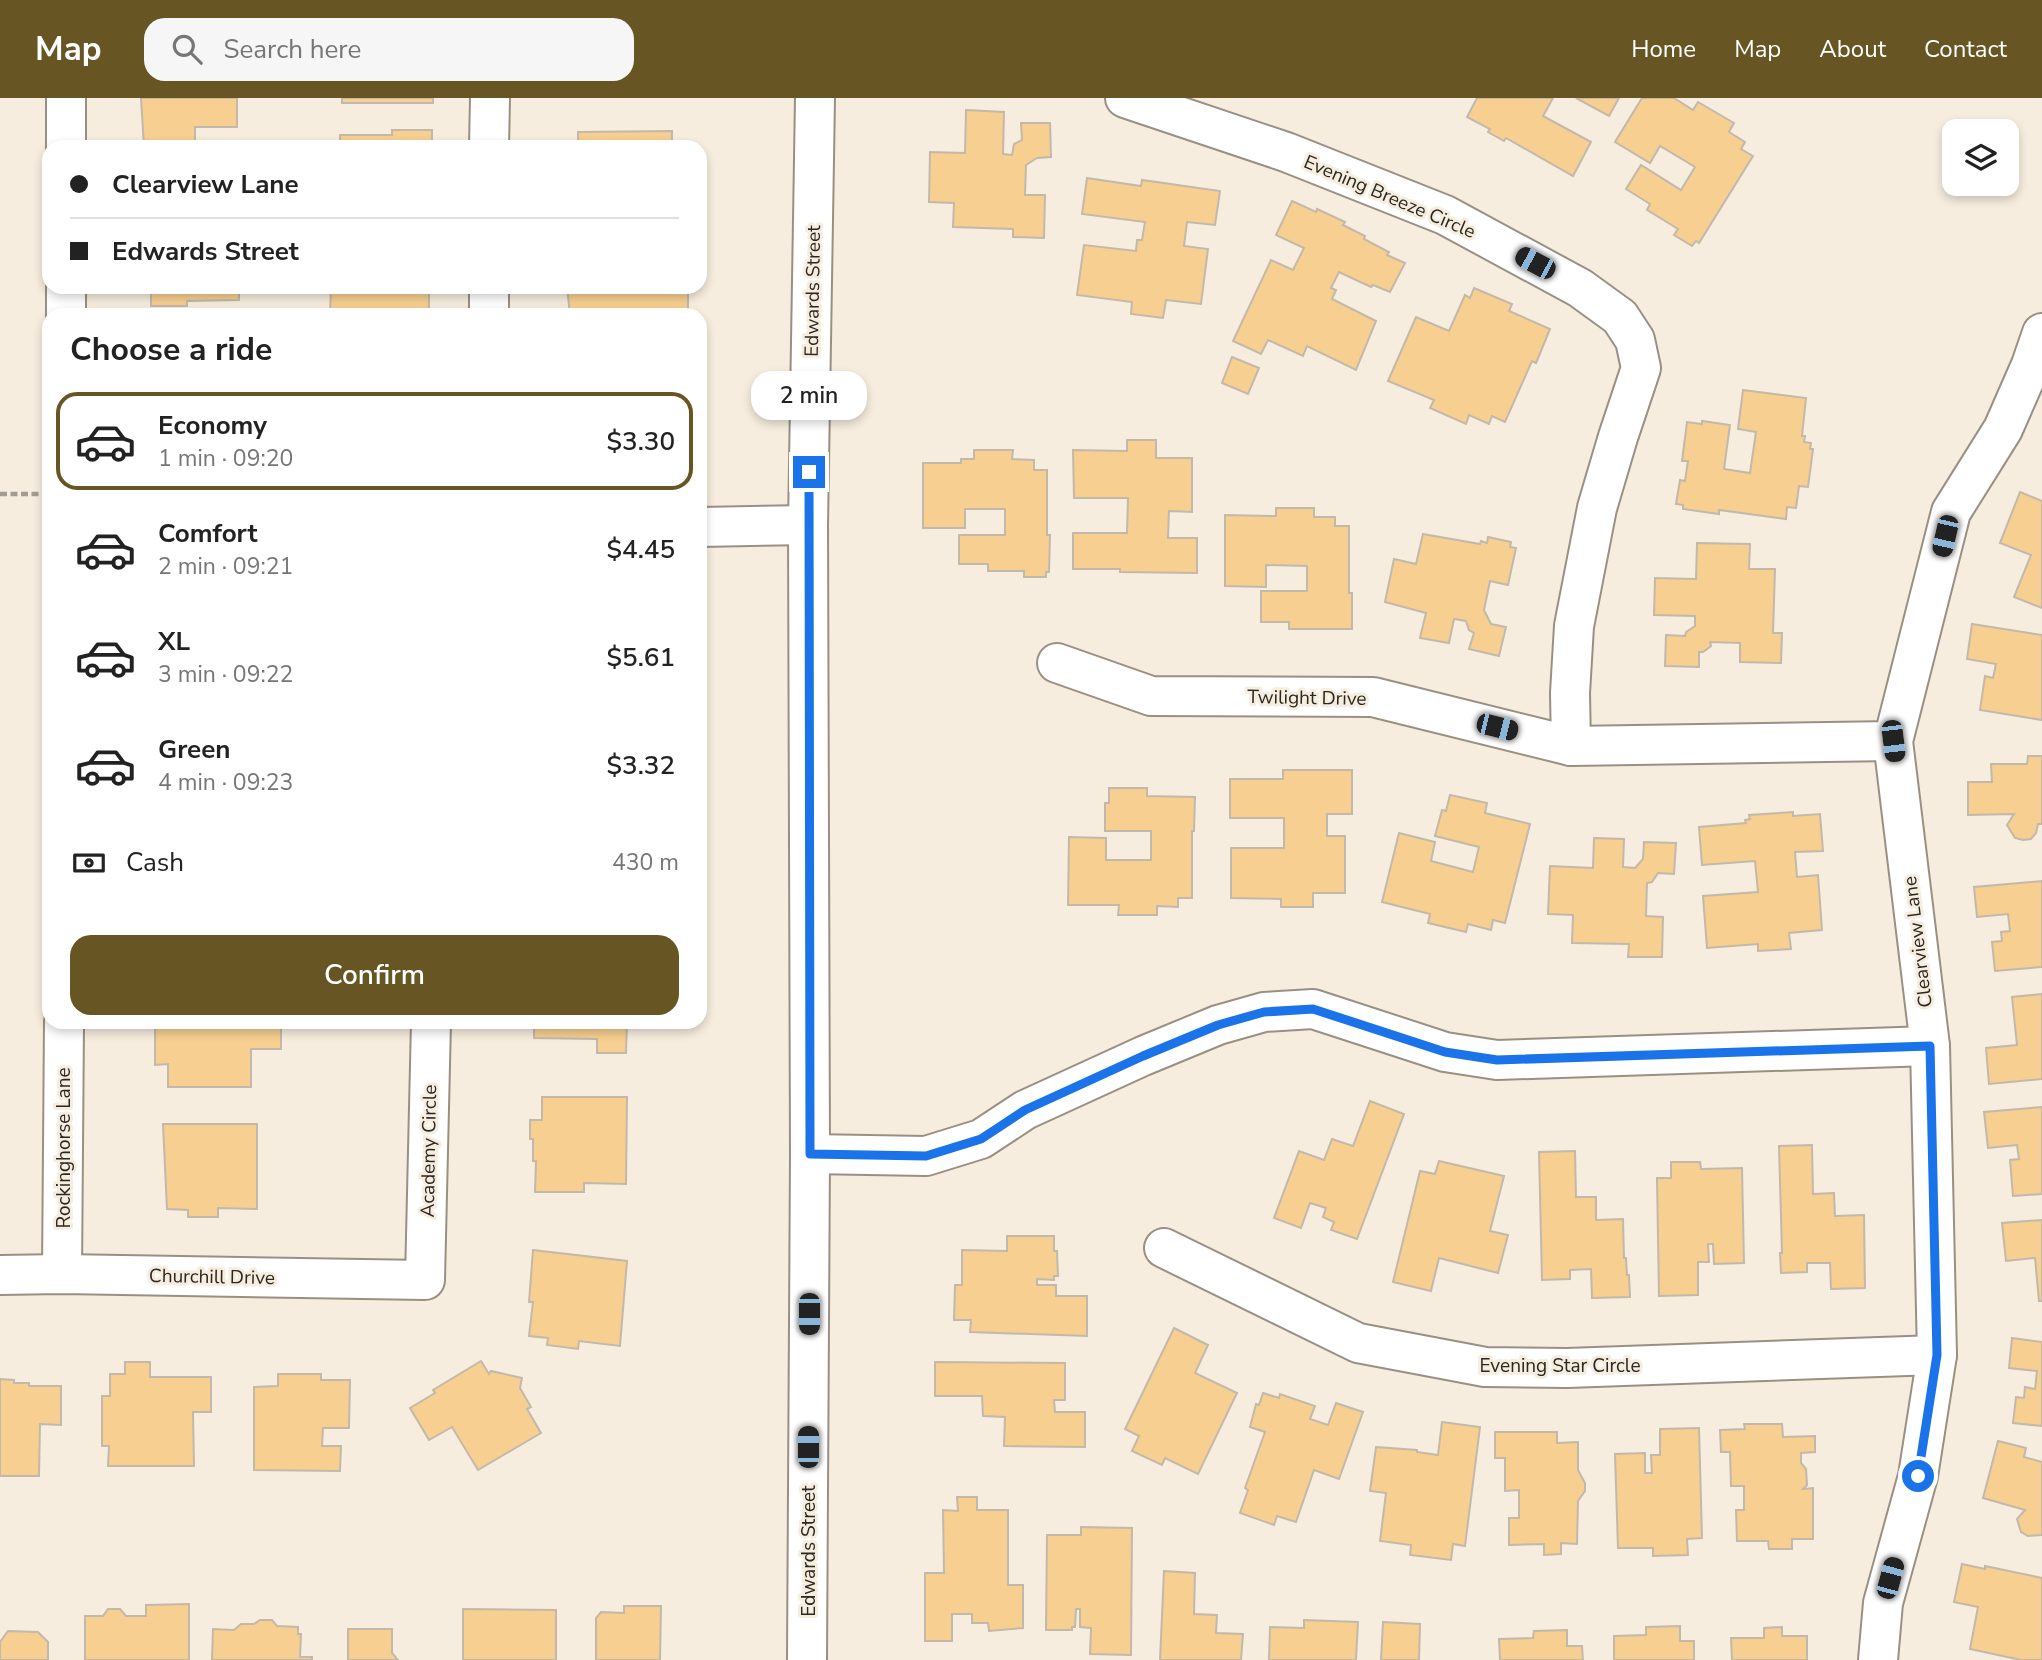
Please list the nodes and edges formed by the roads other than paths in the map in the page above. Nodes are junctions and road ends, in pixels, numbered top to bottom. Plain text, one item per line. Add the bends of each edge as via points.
1 (66, 98) edge
2 (490, 98) edge
3 (815, 98) edge
4 (1125, 98) edge
5 (66, 140) edge
6 (489, 140) edge
7 (2042, 333) edge
8 (808, 525) junction
9 (707, 527) edge
10 (1057, 663) dead end
11 (1893, 741) junction
12 (1571, 746) junction
13 (64, 1029) edge
14 (432, 1029) edge
15 (1930, 1046) junction
16 (810, 1154) junction
17 (1164, 1248) dead end
18 (62, 1274) junction
19 (0, 1275) edge
20 (425, 1280) joint
21 (1937, 1355) junction
22 (807, 1660) edge
23 (1878, 1660) edge

1 - 5 street
2 - 6 street
3 - 8 street, Edwards Street
4 - 12 street, Evening Breeze Circle via 1286,152 1445,215 1580,288 1620,317 1635,340 1641,368 1597,509 1574,626
7 - 11 street, Clearview Lane via 2003,429 1951,512
8 - 9 street
8 - 16 street, Edwards Street
10 - 12 street, Twilight Drive via 1151,696 1373,697
11 - 12 street, Twilight Drive
11 - 15 street, Clearview Lane
13 - 18 street, Rockinghorse Lane
14 - 20 street, Academy Circle
15 - 16 street via 1497,1060 1445,1052 1313,1009 1264,1012 1218,1025 1143,1056 1025,1110 981,1139 926,1156
15 - 21 street, Clearview Lane
16 - 22 street, Edwards Street
17 - 21 street, Evening Star Circle via 1357,1343 1485,1367
18 - 19 street, Churchill Drive
18 - 20 street, Churchill Drive
21 - 23 street, Clearview Lane via 1918,1476 1883,1603

